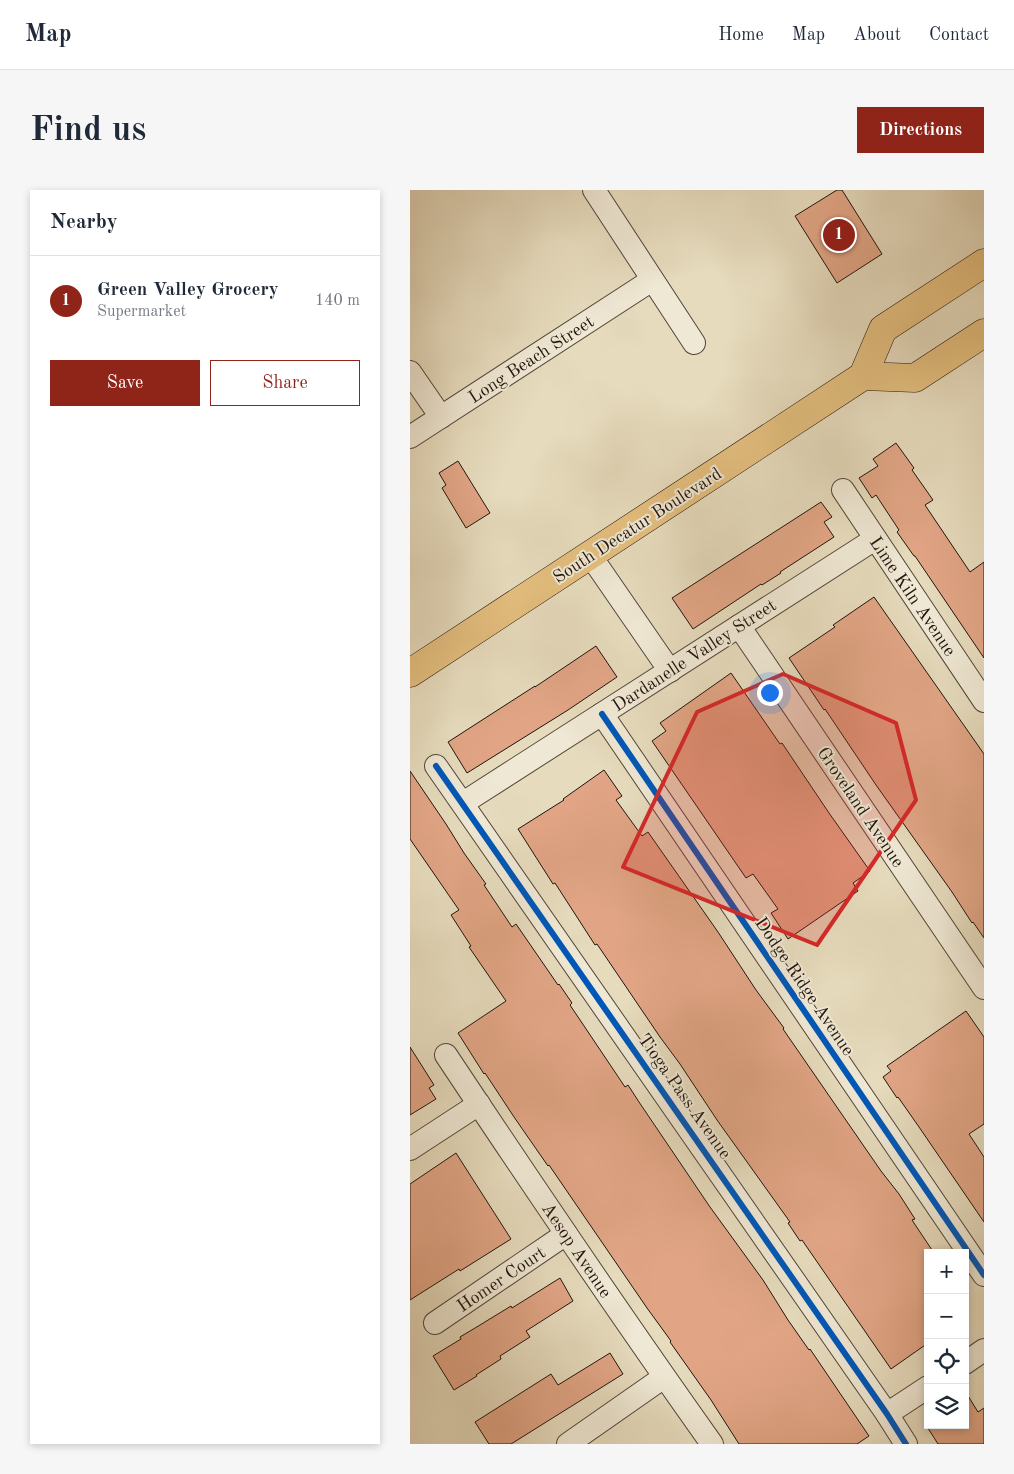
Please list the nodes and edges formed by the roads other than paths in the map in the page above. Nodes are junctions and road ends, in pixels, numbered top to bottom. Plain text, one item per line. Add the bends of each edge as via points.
1 (594, 190) edge
2 (984, 263) edge
3 (652, 280) junction
4 (984, 333) edge
5 (694, 343) dead end
6 (410, 372) edge
7 (863, 376) junction
8 (441, 418) junction
9 (410, 438) edge
10 (842, 490) dead end
11 (875, 539) junction
12 (590, 556) junction
13 (738, 626) junction
14 (670, 670) junction
15 (410, 673) edge
16 (984, 701) edge
17 (602, 714) junction
18 (436, 766) dead end
19 (463, 803) junction
20 (984, 988) edge
21 (446, 1055) dead end
22 (478, 1104) junction
23 (410, 1149) edge
24 (566, 1234) junction
25 (984, 1275) edge
26 (435, 1323) dead end
27 (984, 1350) edge
28 (969, 1360) edge
29 (664, 1377) junction
30 (924, 1390) edge
31 (887, 1414) junction
32 (568, 1444) edge
33 (712, 1444) edge
34 (906, 1444) edge

1 - 3 street
2 - 7 main road via 883,329
3 - 5 street
3 - 8 street, Long Beach Street
4 - 7 main road via 915,378
6 - 8 street
7 - 12 main road, South Decatur Boulevard
8 - 9 street, Long Beach Street
10 - 11 street, Lime Kiln Avenue
11 - 13 street, Dardanelle Valley Street
11 - 16 street, Lime Kiln Avenue
12 - 14 street
12 - 15 main road, South Decatur Boulevard
13 - 14 street, Dardanelle Valley Street
13 - 20 street, Groveland Avenue
14 - 17 street, Dardanelle Valley Street
17 - 19 street, Dardanelle Valley Street
17 - 25 street, Dodge Ridge Avenue
18 - 19 street, Tioga Pass Avenue
19 - 31 street, Tioga Pass Avenue
21 - 22 street, Aesop Avenue
22 - 23 street
22 - 24 street, Aesop Avenue
24 - 26 street, Homer Court
24 - 29 street, Aesop Avenue
27 - 28 street
29 - 32 street
29 - 33 street, Aesop Avenue
30 - 31 street
31 - 34 street, Tioga Pass Avenue

